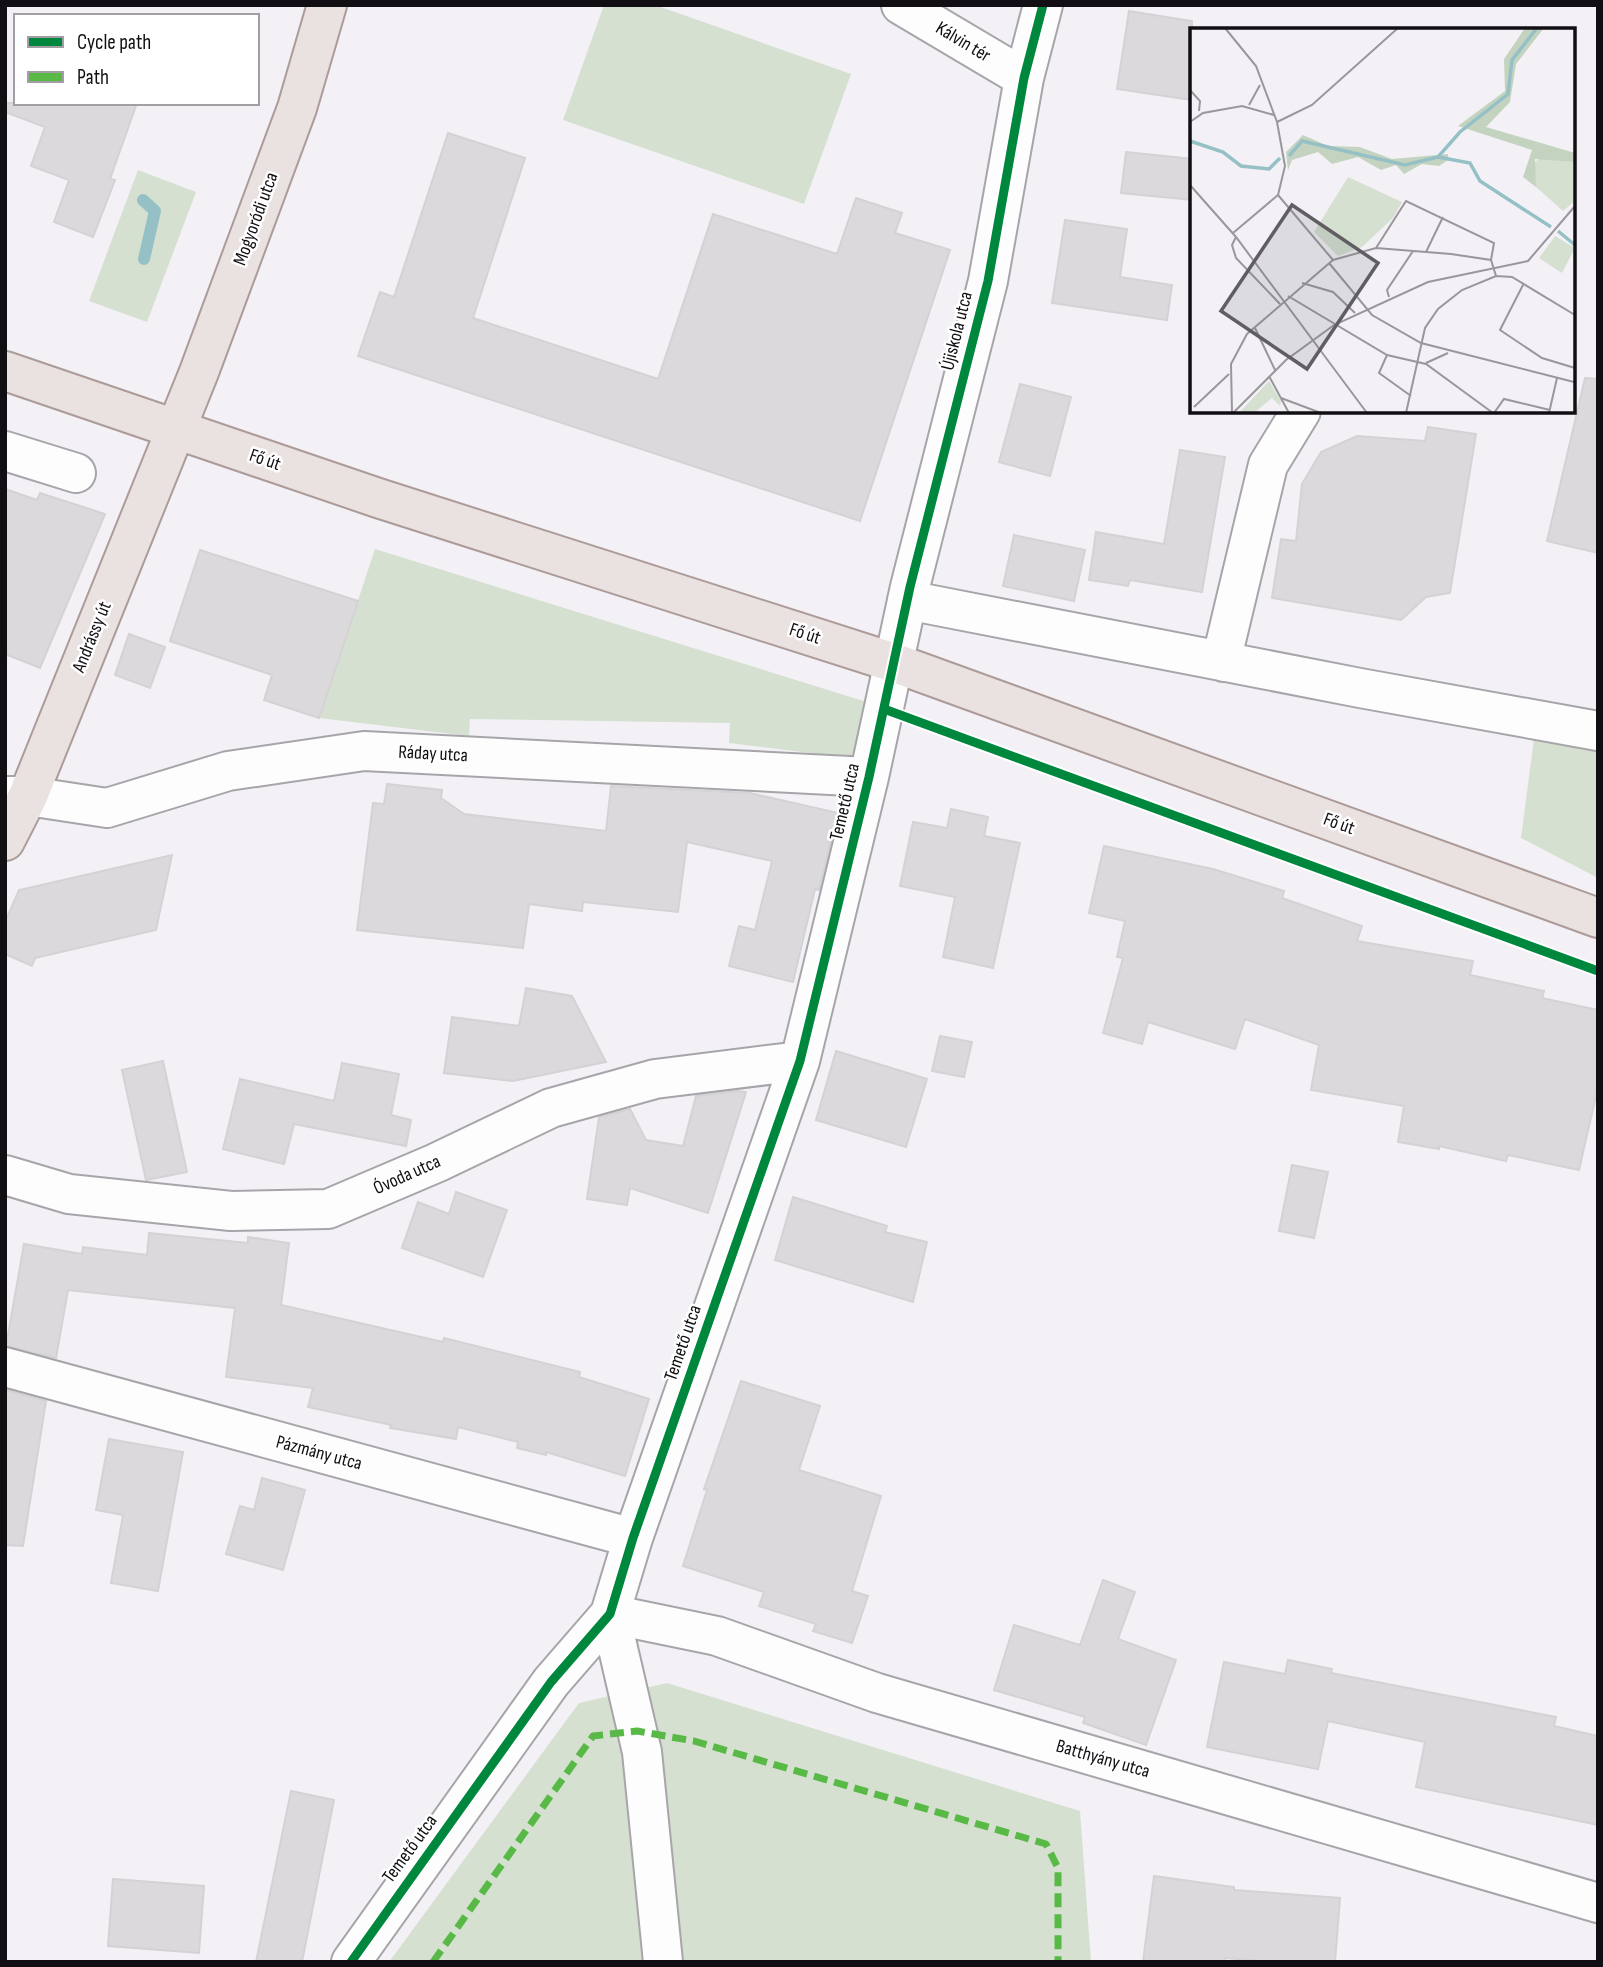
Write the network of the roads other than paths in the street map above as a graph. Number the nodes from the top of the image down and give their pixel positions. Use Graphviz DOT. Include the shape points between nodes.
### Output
graph roads {
  1 [pos="327,5"];
  2 [pos="901,5"];
  3 [pos="1043,5"];
  4 [pos="1024,78"];
  5 [pos="5,371"];
  6 [pos="1300,413"];
  7 [pos="175,430"];
  8 [pos="5,451"];
  9 [pos="76,474"];
  10 [pos="907,600"];
  11 [pos="1224,662"];
  12 [pos="895,663"];
  13 [pos="1598,730"];
  14 [pos="869,777"];
  15 [pos="17,796"];
  16 [pos="5,841"];
  17 [pos="1598,918"];
  18 [pos="800,1061"];
  19 [pos="5,1174"];
  20 [pos="5,1367"];
  21 [pos="633,1538"];
  22 [pos="610,1614"];
  23 [pos="1598,1903"];
  24 [pos="351,1962"];
  25 [pos="663,1962"];
  1 -- 7 [label="main road, Mogyoródi utca" via="297,108"];
  2 -- 4 [label="street, Kálvin tér"];
  3 -- 4 [label="street, Újiskola utca"];
  4 -- 10 [label="street, Újiskola utca" via="988,281"];
  5 -- 7 [label="main road, Fő út"];
  6 -- 11 [label="street" via="1268,465"];
  7 -- 12 [label="main road, Fő út"];
  7 -- 15 [label="main road, Andrássy út"];
  8 -- 9 [label="street"];
  10 -- 11 [label="street"];
  10 -- 12 [label="street, Újiskola utca"];
  11 -- 13 [label="street"];
  12 -- 14 [label="street, Temető utca"];
  12 -- 17 [label="main road, Fő út"];
  14 -- 15 [label="street, Ráday utca" via="364,751 228,771 107,808"];
  14 -- 18 [label="street, Temető utca"];
  15 -- 16 [label="main road, Andrássy út"];
  18 -- 19 [label="street, Óvoda utca" via="655,1079 551,1108 328,1209 231,1211 69,1194"];
  18 -- 21 [label="street, Temető utca"];
  20 -- 21 [label="street, Pázmány utca"];
  21 -- 22 [label="street, Temető utca"];
  22 -- 23 [label="street, Batthyány utca" via="717,1636 877,1693"];
  22 -- 24 [label="street, Temető utca" via="551,1682"];
  22 -- 25 [label="street" via="642,1752"];
}
